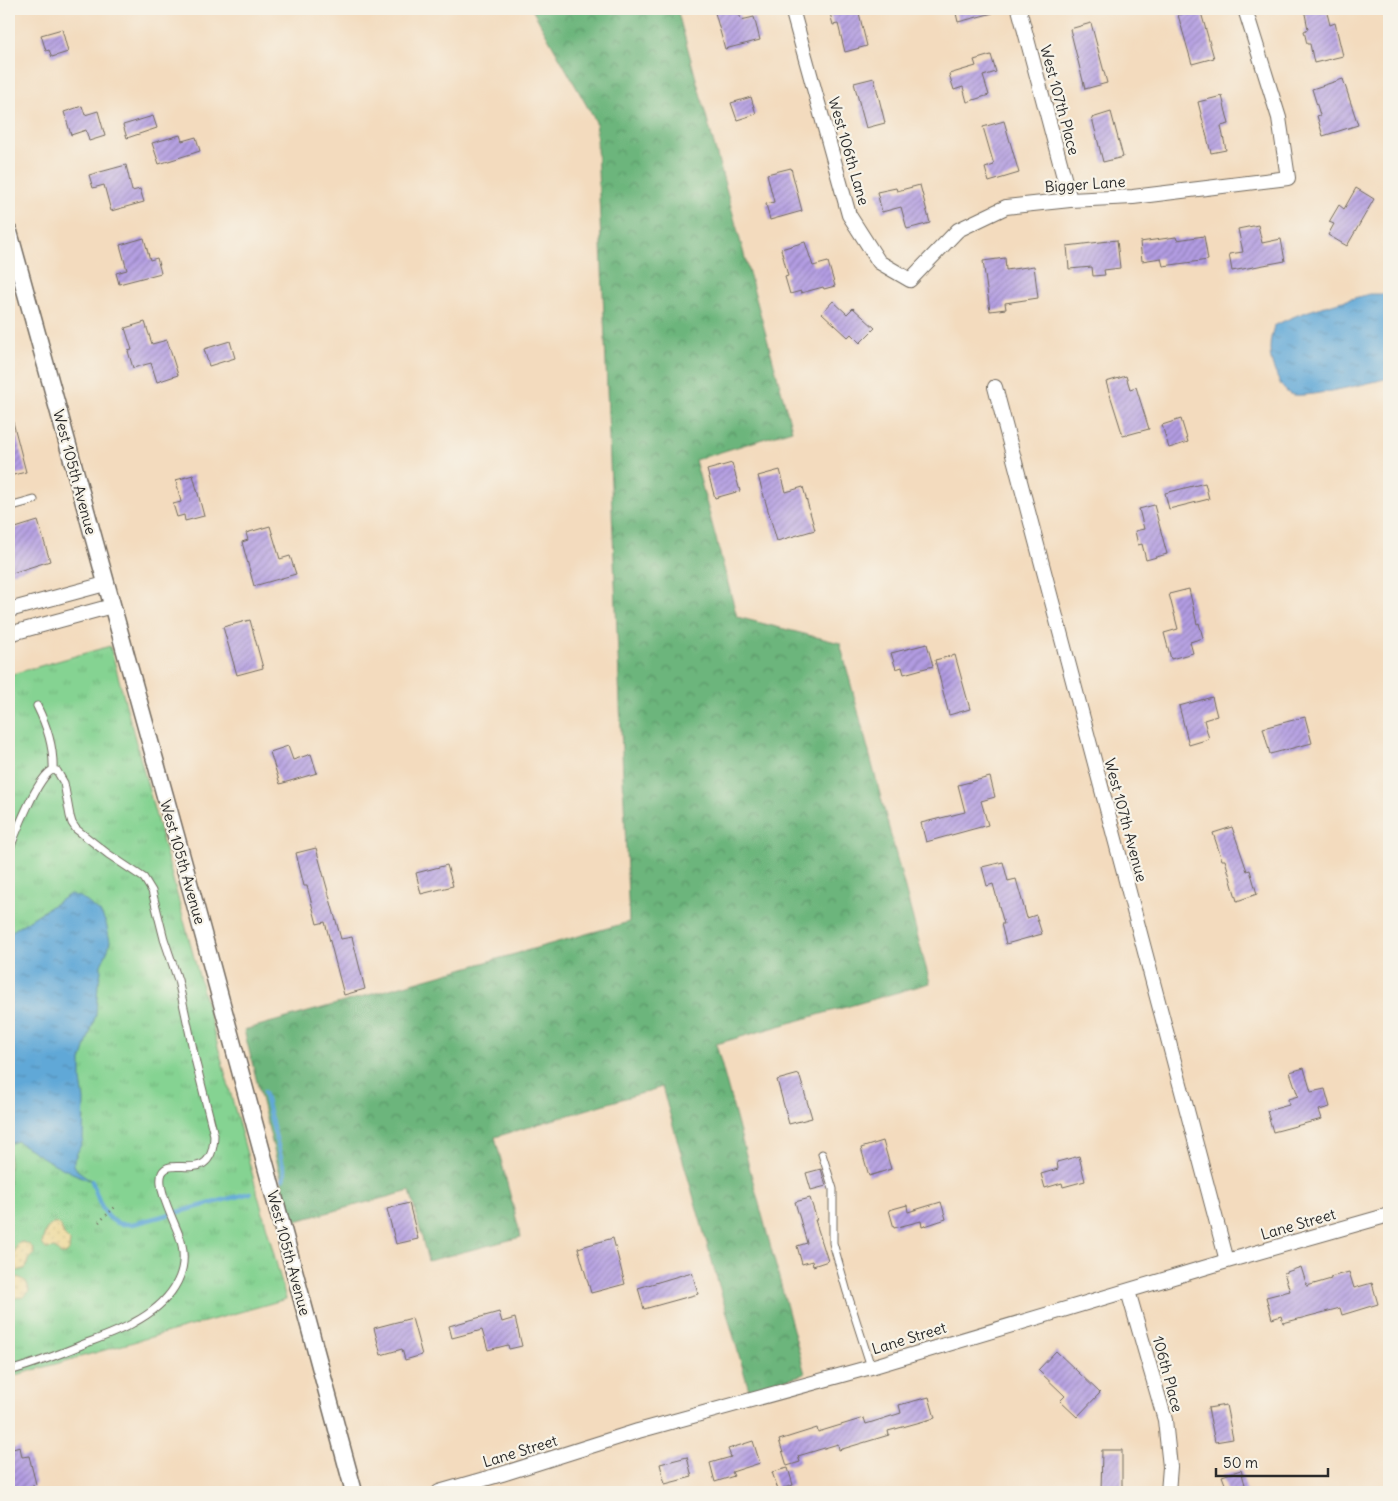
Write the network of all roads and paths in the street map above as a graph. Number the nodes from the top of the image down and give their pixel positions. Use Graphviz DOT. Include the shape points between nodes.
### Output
graph roads {
  1 [pos="792,9"];
  2 [pos="1018,9"];
  3 [pos="1245,9"];
  4 [pos="1070,200"];
  5 [pos="9,232"];
  6 [pos="910,280"];
  7 [pos="995,387"];
  8 [pos="34,500"];
  9 [pos="9,507"];
  10 [pos="106,584"];
  11 [pos="112,606"];
  12 [pos="9,610"];
  13 [pos="9,634"];
  14 [pos="38,706"];
  15 [pos="53,770"];
  16 [pos="9,851"];
  17 [pos="822,1154"];
  18 [pos="115,1207"];
  19 [pos="1389,1215"];
  20 [pos="99,1222"];
  21 [pos="1227,1261"];
  22 [pos="1128,1291"];
  23 [pos="871,1367"];
  24 [pos="9,1371"];
  25 [pos="354,1492"];
  26 [pos="438,1492"];
  27 [pos="1168,1492"];
  1 -- 6 [label="street, West 106th Lane" via="849,214 879,262"];
  2 -- 4 [label="street, West 107th Place"];
  3 -- 4 [label="street, Bigger Lane" via="1279,118 1288,178 1133,197"];
  4 -- 6 [label="street, Bigger Lane" via="1006,207 958,230"];
  5 -- 10 [label="street, West 105th Avenue"];
  7 -- 21 [label="street, West 107th Avenue"];
  8 -- 9 [label="lane"];
  10 -- 11 [label="street, West 105th Avenue"];
  10 -- 12 [label="street"];
  11 -- 13 [label="street"];
  11 -- 25 [label="street, West 105th Avenue"];
  14 -- 15 [label="lane" via="50,741"];
  15 -- 16 [label="lane" via="44,776 36,790"];
  15 -- 24 [label="lane" via="64,783 70,816 76,829 149,883 178,980 214,1135 214,1147 204,1164 170,1168 162,1174 162,1190 183,1246 184,1261 178,1282 168,1295 132,1324 71,1350"];
  17 -- 23 [label="lane" via="833,1189 834,1243"];
  18 -- 20 [label="path"];
  19 -- 21 [label="street, Lane Street"];
  21 -- 22 [label="street, Lane Street"];
  22 -- 23 [label="street, Lane Street"];
  22 -- 27 [label="street, 106th Place" via="1164,1420 1170,1467"];
  23 -- 26 [label="street, Lane Street" via="638,1431"];
}
